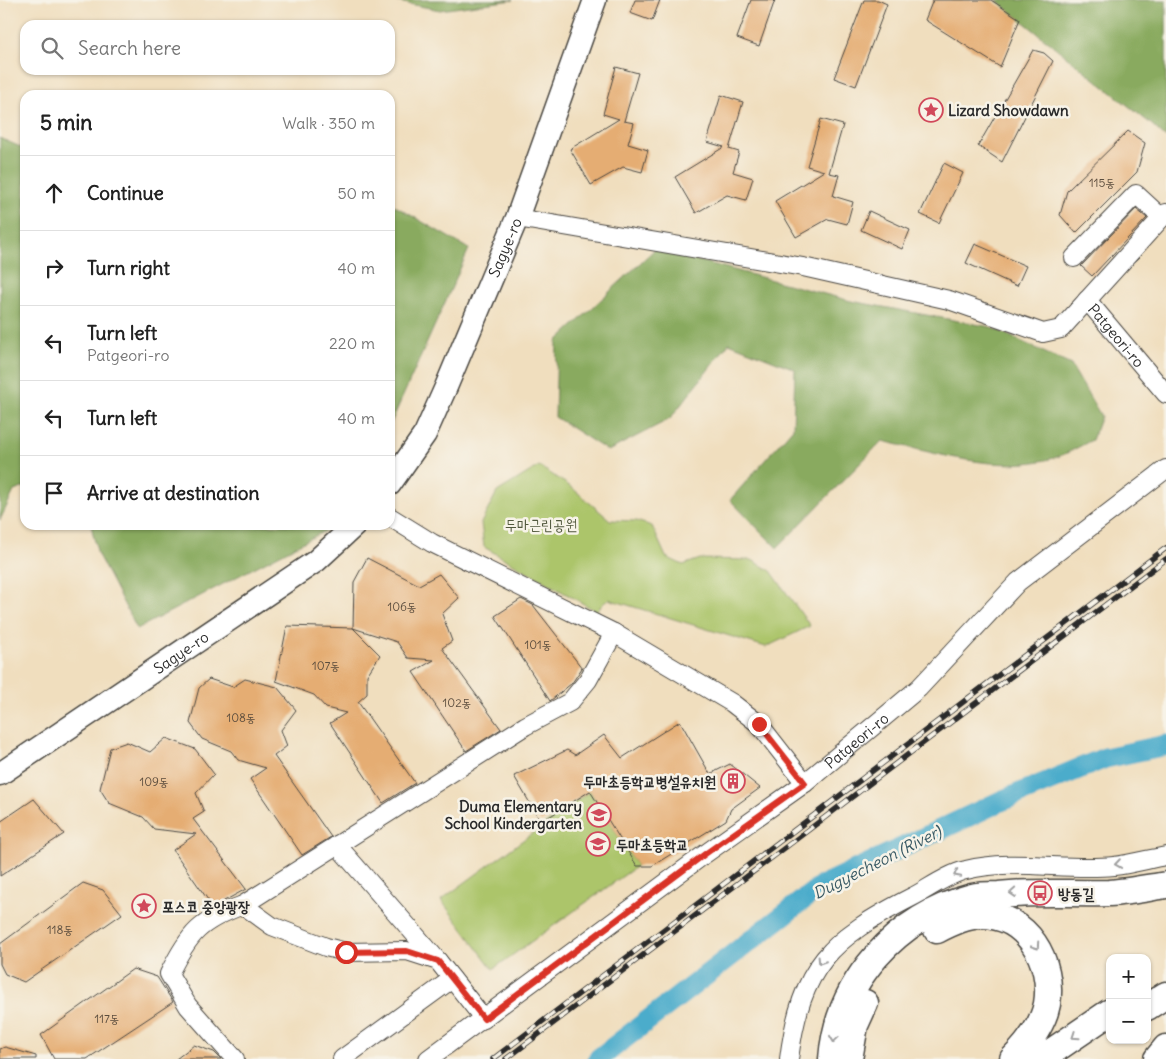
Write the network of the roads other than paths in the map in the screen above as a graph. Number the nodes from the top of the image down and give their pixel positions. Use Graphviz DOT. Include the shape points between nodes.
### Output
graph roads {
  1 [pos="595,0"];
  2 [pos="1164,216"];
  3 [pos="517,218"];
  4 [pos="1074,258"];
  5 [pos="1087,300"];
  6 [pos="1166,394"];
  7 [pos="1166,468"];
  8 [pos="395,477"];
  9 [pos="395,520"];
  10 [pos="350,530"];
  11 [pos="614,633"];
  12 [pos="0,774"];
  13 [pos="805,783"];
  14 [pos="337,845"];
  15 [pos="1166,856"];
  16 [pos="1166,885"];
  17 [pos="243,905"];
  18 [pos="438,961"];
  19 [pos="1166,974"];
  20 [pos="452,979"];
  21 [pos="1151,984"];
  22 [pos="1166,995"];
  23 [pos="1151,1004"];
  24 [pos="1106,1015"];
  25 [pos="484,1019"];
  26 [pos="1106,1036"];
  27 [pos="1166,1048"];
  28 [pos="235,1059"];
  29 [pos="342,1059"];
  30 [pos="428,1059"];
  31 [pos="789,1059"];
  32 [pos="832,1059"];
  33 [pos="849,1059"];
  34 [pos="1013,1059"];
  35 [pos="1041,1059"];
  36 [pos="1071,1059"];
  37 [pos="1157,1059"];
  1 -- 3 [label="main road, Sagye-ro"];
  2 -- 4 [label="street" via="1136,194"];
  2 -- 5 [label="street"];
  3 -- 5 [label="street" via="813,269 949,300 1043,333 1061,329"];
  3 -- 8 [label="main road, Sagye-ro" via="424,434"];
  5 -- 6 [label="street, Patgeori-ro"];
  7 -- 13 [label="street, Patgeori-ro" via="1018,582 918,688"];
  9 -- 11 [label="street" via="432,543"];
  10 -- 12 [label="main road, Sagye-ro" via="316,561"];
  11 -- 13 [label="street" via="732,703 759,724"];
  11 -- 14 [label="street" via="588,680 570,702 525,726"];
  13 -- 25 [label="street, Patgeori-ro"];
  14 -- 17 [label="street"];
  14 -- 18 [label="street"];
  15 -- 31 [label="street, one-way" via="1113,866 998,866 964,870 902,902 844,937 825,954 798,1008"];
  16 -- 32 [label="highway, one-way" via="1111,893 1020,893 974,897 935,910 897,935 870,962 849,995 834,1034"];
  17 -- 18 [label="street" via="272,926 326,947 346,952 407,951"];
  17 -- 28 [label="street" via="214,916 196,930 169,974 188,1006"];
  18 -- 20 [label="street"];
  19 -- 21 [label="highway"];
  20 -- 25 [label="street"];
  20 -- 29 [label="street"];
  22 -- 23 [label="highway"];
  24 -- 35 [label="highway, one-way"];
  25 -- 30 [label="street, Patgeori-ro"];
  26 -- 36 [label="highway"];
  27 -- 37 [label="highway"];
  33 -- 34 [label="highway, one-way" via="855,1025 871,991 892,962 924,937 955,921 980,915 1003,919 1024,930 1039,949 1046,968 1049,983 1047,1005 1040,1024"];
}
